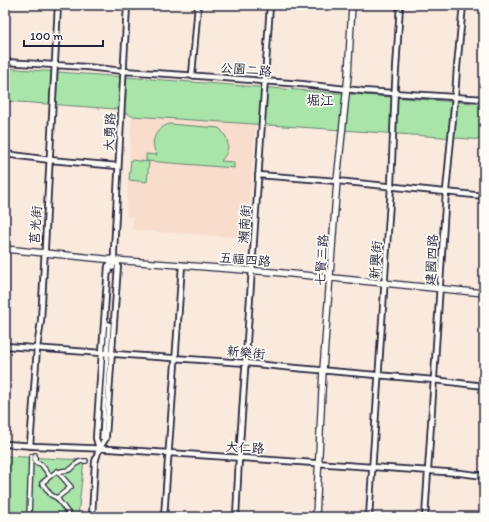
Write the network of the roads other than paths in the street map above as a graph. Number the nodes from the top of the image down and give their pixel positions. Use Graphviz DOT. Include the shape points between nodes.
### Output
graph roads {
  1 [pos="58,5"];
  2 [pos="127,5"];
  3 [pos="198,5"];
  4 [pos="270,5"];
  5 [pos="352,5"];
  6 [pos="400,5"];
  7 [pos="463,5"];
  8 [pos="5,62"];
  9 [pos="54,65"];
  10 [pos="123,71"];
  11 [pos="192,75"];
  12 [pos="265,81"];
  13 [pos="346,90"];
  14 [pos="394,93"];
  15 [pos="455,97"];
  16 [pos="484,99"];
  17 [pos="5,154"];
  18 [pos="50,160"];
  19 [pos="118,166"];
  20 [pos="258,175"];
  21 [pos="337,181"];
  22 [pos="391,186"];
  23 [pos="446,191"];
  24 [pos="484,196"];
  25 [pos="5,249"];
  26 [pos="44,252"];
  27 [pos="114,260"];
  28 [pos="182,265"];
  29 [pos="252,271"];
  30 [pos="330,278"];
  31 [pos="385,283"];
  32 [pos="440,289"];
  33 [pos="484,292"];
  34 [pos="5,346"];
  35 [pos="37,348"];
  36 [pos="107,353"];
  37 [pos="175,358"];
  38 [pos="246,362"];
  39 [pos="323,370"];
  40 [pos="379,375"];
  41 [pos="434,380"];
  42 [pos="484,386"];
  43 [pos="102,438"];
  44 [pos="5,444"];
  45 [pos="30,446"];
  46 [pos="99,448"];
  47 [pos="168,453"];
  48 [pos="239,458"];
  49 [pos="86,460"];
  50 [pos="319,463"];
  51 [pos="372,468"];
  52 [pos="59,472"];
  53 [pos="428,472"];
  54 [pos="50,476"];
  55 [pos="484,476"];
  56 [pos="58,498"];
  57 [pos="29,517"];
  58 [pos="71,517"];
  59 [pos="92,517"];
  60 [pos="164,517"];
  61 [pos="236,517"];
  62 [pos="316,517"];
  63 [pos="369,517"];
  64 [pos="425,517"];
  1 -- 9 [label="street, 莒光街"];
  2 -- 10 [label="street, 大勇路"];
  3 -- 11 [label="street"];
  4 -- 12 [label="street, 瀨南街"];
  5 -- 13 [label="street, 七賢三路"];
  6 -- 14 [label="street, 新興街"];
  7 -- 15 [label="street, 建國四路"];
  8 -- 9 [label="street, 公園二路"];
  9 -- 10 [label="street, 公園二路"];
  9 -- 18 [label="street, 莒光街"];
  10 -- 11 [label="street, 公園二路"];
  10 -- 19 [label="street, 大勇路"];
  11 -- 12 [label="street, 公園二路"];
  12 -- 13 [label="street, 公園二路"];
  12 -- 20 [label="street, 瀨南街"];
  13 -- 14 [label="street, 公園二路"];
  13 -- 21 [label="street, 七賢三路"];
  14 -- 15 [label="street, 公園二路"];
  14 -- 22 [label="street, 新興街"];
  15 -- 16 [label="street, 公園二路"];
  15 -- 23 [label="street, 建國四路"];
  17 -- 18 [label="street"];
  18 -- 19 [label="street"];
  18 -- 26 [label="street, 莒光街"];
  19 -- 27 [label="street, 大勇路"];
  20 -- 21 [label="street"];
  20 -- 29 [label="street, 瀨南街"];
  21 -- 22 [label="street"];
  21 -- 30 [label="street, 七賢三路"];
  22 -- 23 [label="street"];
  22 -- 31 [label="street, 新興街"];
  23 -- 24 [label="street"];
  23 -- 32 [label="street, 建國四路"];
  25 -- 26 [label="street, 五福四路"];
  26 -- 27 [label="street, 五福四路"];
  26 -- 35 [label="street, 莒光街" via="41,321"];
  27 -- 28 [label="street, 五福四路"];
  27 -- 36 [label="street, 大勇路" via="118,265"];
  27 -- 36 [label="street, 大勇路" via="108,266"];
  28 -- 29 [label="street, 五福四路"];
  28 -- 37 [label="street"];
  29 -- 30 [label="street, 五福四路"];
  29 -- 38 [label="street, 瀨南街"];
  30 -- 31 [label="street, 五福四路"];
  30 -- 39 [label="street, 七賢三路"];
  31 -- 32 [label="street, 五福四路"];
  31 -- 40 [label="street, 新興街"];
  32 -- 33 [label="street, 五福四路"];
  32 -- 41 [label="street, 建國四路"];
  34 -- 35 [label="street, 新樂街"];
  35 -- 36 [label="street, 新樂街"];
  35 -- 45 [label="street, 莒光街"];
  36 -- 37 [label="street, 新樂街"];
  36 -- 43 [label="street"];
  36 -- 46 [label="street, 大勇路" via="96,438"];
  36 -- 46 [label="street, 大勇路" via="106,438"];
  37 -- 38 [label="street, 新樂街"];
  37 -- 47 [label="street"];
  38 -- 39 [label="street, 新樂街"];
  38 -- 48 [label="street, 瀨南街"];
  39 -- 40 [label="street, 新樂街"];
  39 -- 50 [label="street, 七賢三路"];
  40 -- 41 [label="street, 新樂街"];
  40 -- 51 [label="street, 新興街"];
  41 -- 42 [label="street, 新樂街"];
  41 -- 53 [label="street, 建國四路"];
  44 -- 45 [label="street, 大仁路"];
  45 -- 46 [label="street, 大仁路"];
  46 -- 47 [label="street, 大仁路"];
  46 -- 59 [label="street, 大勇路" via="95,462"];
  47 -- 48 [label="street, 大仁路"];
  47 -- 60 [label="street"];
  48 -- 50 [label="street, 大仁路"];
  48 -- 61 [label="street, 瀨南街"];
  49 -- 52 [label="street"];
  50 -- 51 [label="street, 大仁路"];
  50 -- 62 [label="street, 七賢三路"];
  51 -- 53 [label="street, 大仁路"];
  51 -- 63 [label="street, 新興街"];
  52 -- 54 [label="street" via="57,470"];
  52 -- 56 [label="street" via="71,487"];
  53 -- 55 [label="street, 大仁路"];
  53 -- 64 [label="street, 建國四路"];
  54 -- 56 [label="street" via="42,483 51,495"];
  54 -- 57 [label="street" via="41,464 35,462 33,455"];
  56 -- 58 [label="street"];
}
